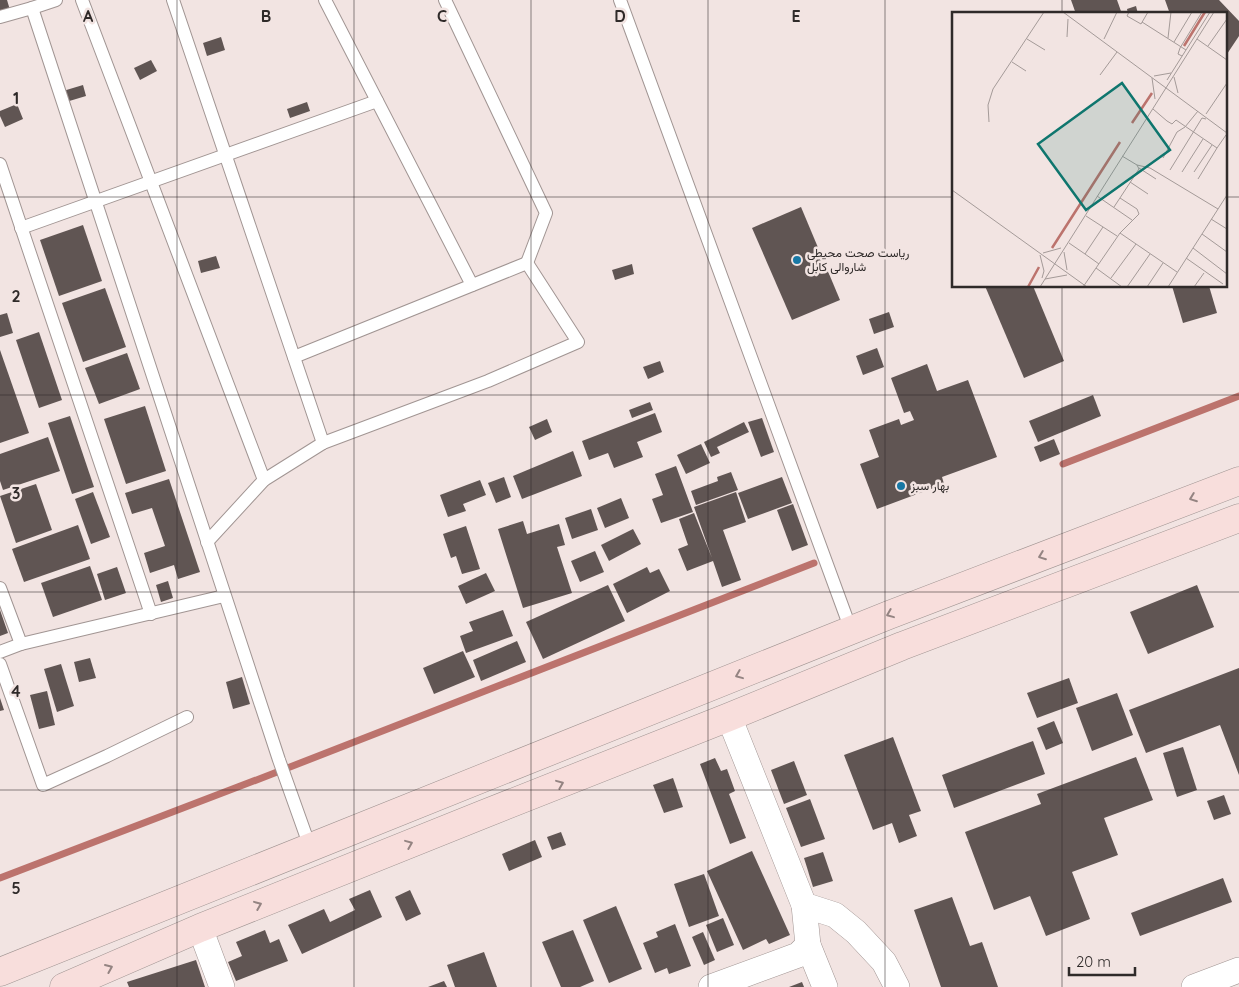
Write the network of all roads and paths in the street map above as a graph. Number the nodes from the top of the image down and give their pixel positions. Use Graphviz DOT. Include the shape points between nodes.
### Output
graph roads {
  1 [pos="56,0"];
  2 [pos="82,0"];
  3 [pos="173,0"];
  4 [pos="325,0"];
  5 [pos="445,0"];
  6 [pos="620,0"];
  7 [pos="32,8"];
  8 [pos="0,17"];
  9 [pos="377,101"];
  10 [pos="226,155"];
  11 [pos="0,164"];
  12 [pos="151,182"];
  13 [pos="95,202"];
  14 [pos="21,228"];
  15 [pos="527,263"];
  16 [pos="472,285"];
  17 [pos="294,357"];
  18 [pos="323,444"];
  19 [pos="264,480"];
  20 [pos="1239,480"];
  21 [pos="1239,518"];
  22 [pos="207,542"];
  23 [pos="0,588"];
  24 [pos="224,596"];
  25 [pos="151,614"];
  26 [pos="851,630"];
  27 [pos="21,644"];
  28 [pos="0,652"];
  29 [pos="0,664"];
  30 [pos="187,717"];
  31 [pos="729,717"];
  32 [pos="472,783"];
  33 [pos="484,814"];
  34 [pos="368,824"];
  35 [pos="310,847"];
  36 [pos="380,856"];
  37 [pos="804,905"];
  38 [pos="200,928"];
  39 [pos="808,945"];
  40 [pos="1239,970"];
  41 [pos="0,972"];
  42 [pos="64,987"];
  43 [pos="222,987"];
  44 [pos="711,987"];
  45 [pos="825,987"];
  46 [pos="897,987"];
  47 [pos="1194,987"];
  1 -- 7 [label="lane"];
  2 -- 12 [label="lane"];
  3 -- 10 [label="lane"];
  4 -- 9 [label="lane"];
  5 -- 15 [label="lane" via="546,213"];
  6 -- 26 [label="lane"];
  7 -- 8 [label="lane"];
  7 -- 13 [label="lane"];
  9 -- 10 [label="lane"];
  9 -- 16 [label="lane"];
  10 -- 12 [label="lane"];
  10 -- 17 [label="lane"];
  11 -- 14 [label="lane"];
  12 -- 13 [label="lane"];
  12 -- 19 [label="lane"];
  13 -- 14 [label="lane"];
  13 -- 22 [label="lane"];
  14 -- 25 [label="lane"];
  15 -- 16 [label="lane"];
  15 -- 18 [label="lane" via="578,342 488,381"];
  16 -- 17 [label="lane"];
  17 -- 18 [label="lane"];
  18 -- 19 [label="lane"];
  19 -- 22 [label="lane"];
  20 -- 26 [label="main road, one-way"];
  21 -- 31 [label="main road" via="902,646"];
  22 -- 24 [label="lane"];
  23 -- 27 [label="lane"];
  24 -- 25 [label="lane"];
  24 -- 35 [label="lane"];
  25 -- 27 [label="lane"];
  26 -- 32 [label="main road, one-way"];
  27 -- 28 [label="lane"];
  29 -- 30 [label="lane" via="43,785"];
  33 -- 31 [label="main road, one-way"];
  31 -- 37 [label="street"];
  32 -- 33 [label="main road"];
  32 -- 34 [label="main road"];
  36 -- 33 [label="main road, one-way"];
  34 -- 35 [label="main road"];
  34 -- 36 [label="main road"];
  35 -- 41 [label="main road"];
  38 -- 36 [label="main road, one-way"];
  37 -- 39 [label="street"];
  37 -- 46 [label="street" via="835,915 856,932 884,962"];
  42 -- 38 [label="main road, one-way"];
  38 -- 43 [label="street"];
  39 -- 44 [label="street" via="798,955"];
  39 -- 45 [label="street"];
  40 -- 47 [label="street"];
}
